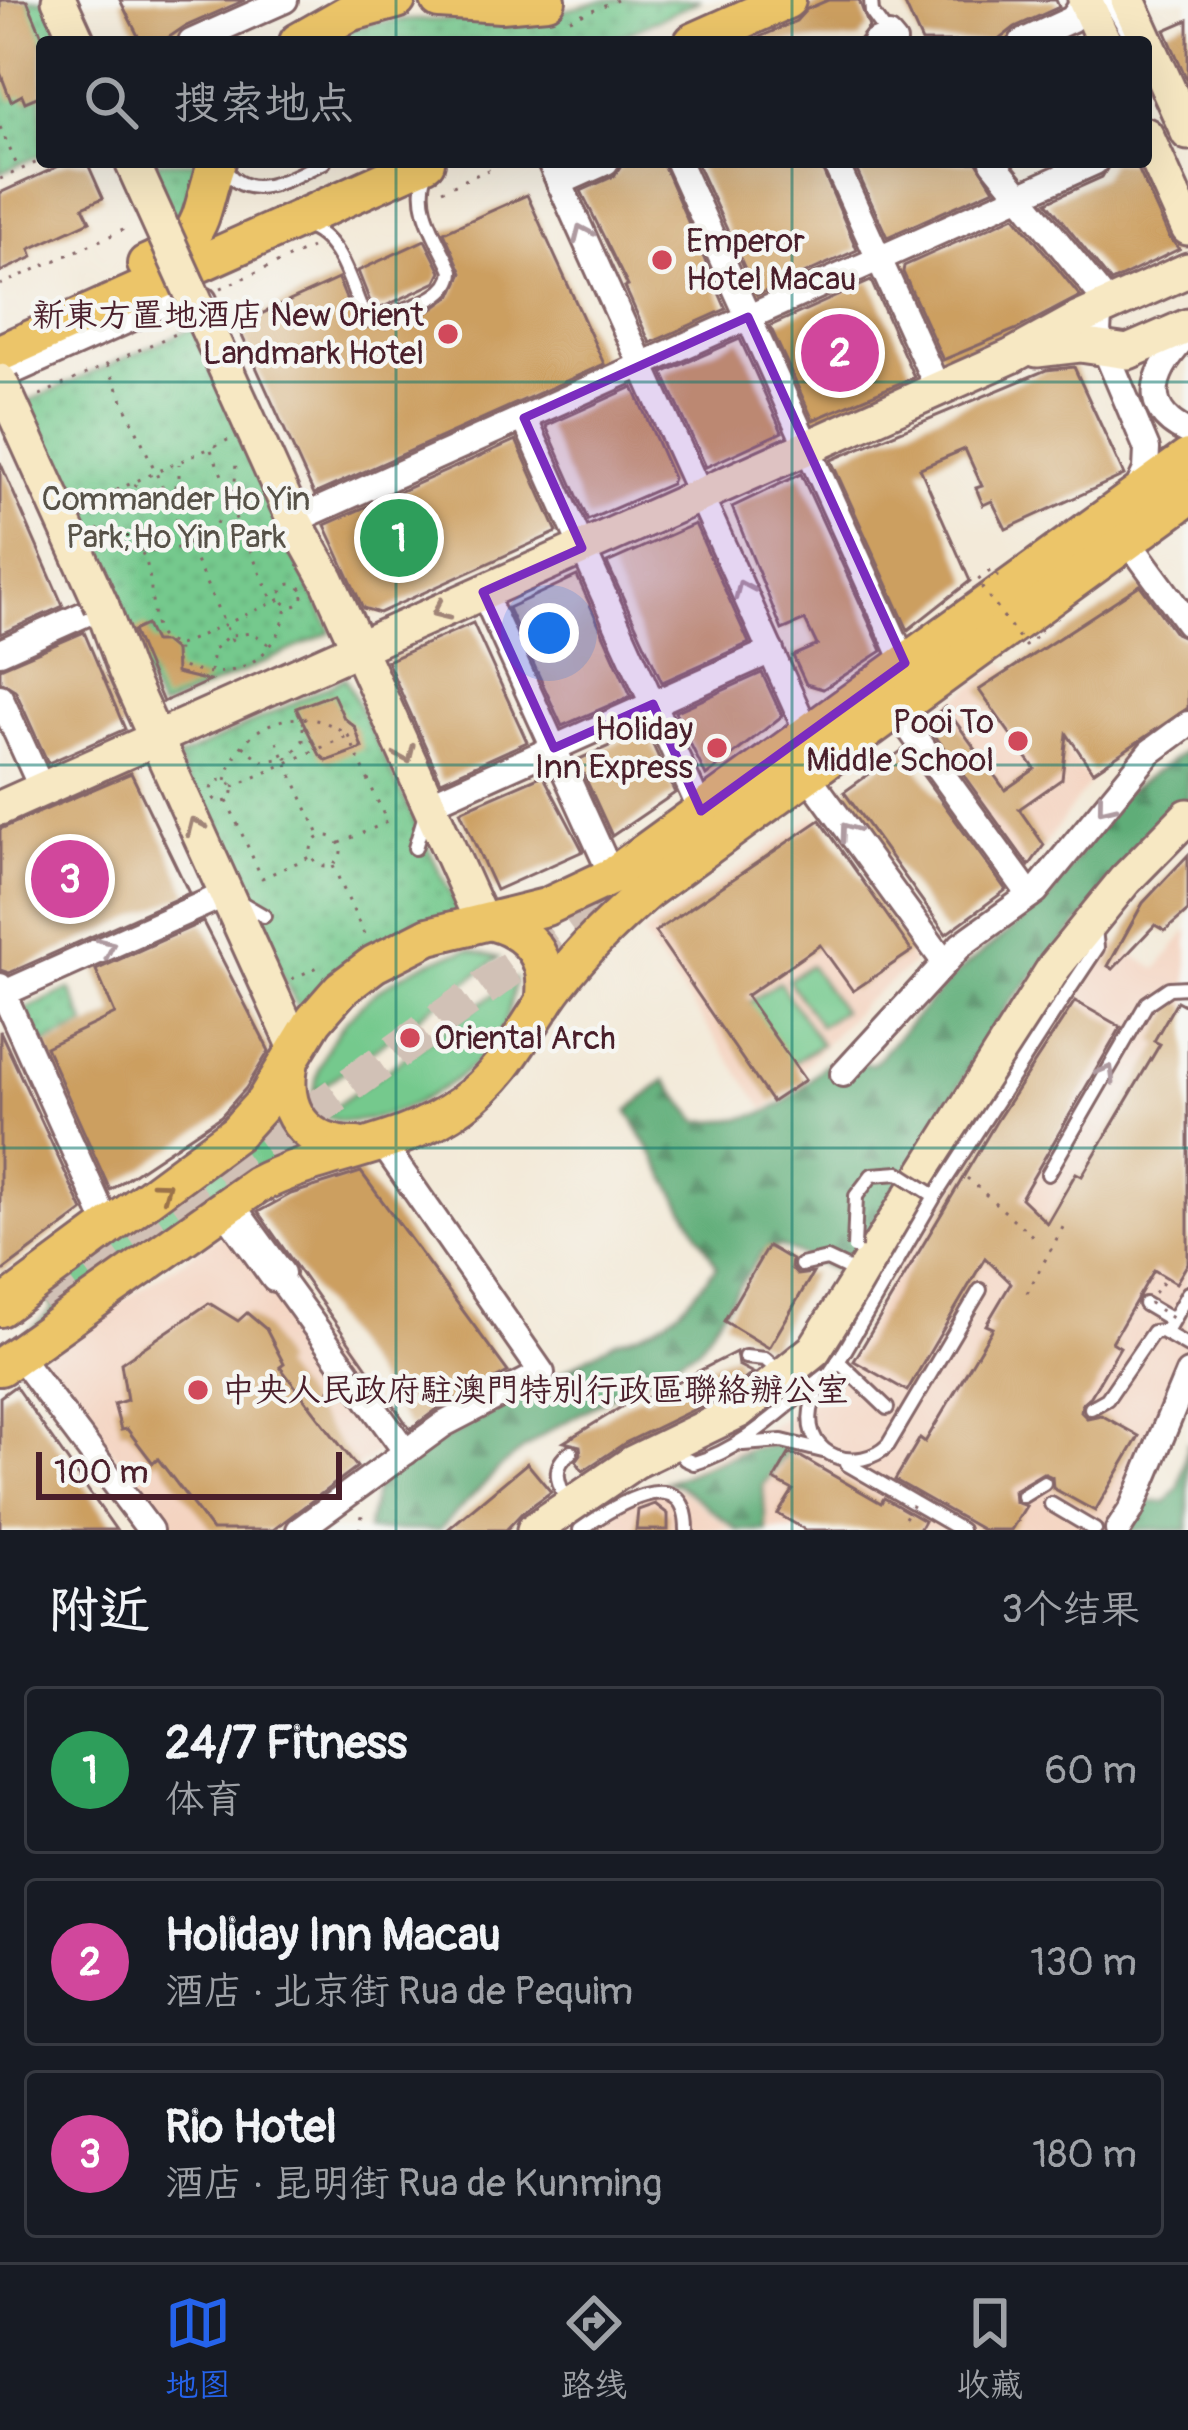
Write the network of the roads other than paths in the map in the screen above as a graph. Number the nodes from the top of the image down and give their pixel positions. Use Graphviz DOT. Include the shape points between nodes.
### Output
graph roads {
  1 [pos="59,0"];
  2 [pos="76,0"];
  3 [pos="285,0"];
  4 [pos="397,0"];
  5 [pos="439,0"];
  6 [pos="547,0"];
  7 [pos="787,0"];
  8 [pos="871,0"];
  9 [pos="1085,0"];
  10 [pos="353,11"];
  11 [pos="1125,17"];
  12 [pos="75,36"];
  13 [pos="92,36"];
  14 [pos="204,36"];
  15 [pos="297,36"];
  16 [pos="309,36"];
  17 [pos="706,36"];
  18 [pos="884,36"];
  19 [pos="1035,36"];
  20 [pos="1153,74"];
  21 [pos="1186,126"];
  22 [pos="1152,149"];
  23 [pos="135,168"];
  24 [pos="219,168"];
  25 [pos="221,168"];
  26 [pos="225,168"];
  27 [pos="311,168"];
  28 [pos="416,168"];
  29 [pos="427,168"];
  30 [pos="681,168"];
  31 [pos="838,168"];
  32 [pos="998,168"];
  33 [pos="1081,168"];
  34 [pos="555,172"];
  35 [pos="1020,195"];
  36 [pos="1188,228"];
  37 [pos="273,230"];
  38 [pos="879,259"];
  39 [pos="1188,270"];
  40 [pos="198,282"];
  41 [pos="1109,305"];
  42 [pos="748,317"];
  43 [pos="0,329"];
  44 [pos="1188,330"];
  45 [pos="1104,348"];
  46 [pos="0,353"];
  47 [pos="1012,356"];
  48 [pos="642,365"];
  49 [pos="0,382"];
  50 [pos="938,389"];
  51 [pos="1157,401"];
  52 [pos="524,418"];
  53 [pos="0,420"];
  54 [pos="1188,432"];
  55 [pos="807,447"];
  56 [pos="1147,454"];
  57 [pos="1188,458"];
  58 [pos="700,495"];
  59 [pos="1188,497"];
  60 [pos="301,517"];
  61 [pos="1126,523"];
  62 [pos="582,548"];
  63 [pos="483,592"];
  64 [pos="94,609"];
  65 [pos="1188,623"];
  66 [pos="358,648"];
  67 [pos="771,651"];
  68 [pos="0,652"];
  69 [pos="905,663"];
  70 [pos="0,697"];
  71 [pos="653,704"];
  72 [pos="895,710"];
  73 [pos="1188,724"];
  74 [pos="808,734"];
  75 [pos="156,738"];
  76 [pos="554,748"];
  77 [pos="786,776"];
  78 [pos="42,789"];
  79 [pos="428,804"];
  80 [pos="0,808"];
  81 [pos="701,811"];
  82 [pos="1188,816"];
  83 [pos="416,848"];
  84 [pos="612,876"];
  85 [pos="226,894"];
  86 [pos="1030,895"];
  87 [pos="1094,915"];
  88 [pos="264,916"];
  89 [pos="488,922"];
  90 [pos="945,963"];
  91 [pos="1188,987"];
  92 [pos="1,992"];
  93 [pos="544,1003"];
  94 [pos="293,1053"];
  95 [pos="843,1074"];
  96 [pos="377,1145"];
  97 [pos="1048,1174"];
  98 [pos="935,1196"];
  99 [pos="226,1205"];
  100 [pos="109,1228"];
  101 [pos="801,1265"];
  102 [pos="856,1271"];
  103 [pos="980,1290"];
  104 [pos="1188,1293"];
  105 [pos="1142,1300"];
  106 [pos="0,1306"];
  107 [pos="1171,1322"];
  108 [pos="1138,1323"];
  109 [pos="1188,1346"];
  110 [pos="5,1350"];
  111 [pos="745,1357"];
  112 [pos="839,1360"];
  113 [pos="1188,1373"];
  114 [pos="783,1376"];
  115 [pos="886,1408"];
  116 [pos="1091,1408"];
  117 [pos="892,1439"];
  118 [pos="671,1443"];
  119 [pos="406,1452"];
  120 [pos="571,1452"];
  121 [pos="721,1452"];
  122 [pos="833,1456"];
  123 [pos="880,1483"];
  124 [pos="1044,1484"];
  125 [pos="1023,1496"];
  126 [pos="1051,1504"];
  127 [pos="574,1518"];
  128 [pos="144,1522"];
  129 [pos="298,1530"];
  130 [pos="534,1530"];
  131 [pos="687,1530"];
  132 [pos="961,1530"];
  133 [pos="1095,1530"];
  134 [pos="1118,1530"];
  1 -- 12 [label="street"];
  2 -- 13 [label="street"];
  3 -- 14 [label="street"];
  4 -- 10 [label="main road"];
  5 -- 6 [label="main road"];
  7 -- 17 [label="main road"];
  8 -- 18 [label="lane"];
  9 -- 11 [label="street"];
  9 -- 19 [label="street" via="1072,19"];
  10 -- 15 [label="street"];
  10 -- 16 [label="main road"];
  20 -- 21 [label="street"];
  22 -- 36 [label="street"];
  23 -- 60 [label="street, bridge"];
  24 -- 40 [label="main road" via="185,245"];
  25 -- 37 [label="main road" via="226,208 244,227"];
  26 -- 27 [label="lane" via="254,189"];
  28 -- 37 [label="main road"];
  29 -- 37 [label="lane" via="421,199 452,282 383,318 362,311 329,240 311,227"];
  30 -- 42 [label="street"];
  31 -- 38 [label="street"];
  32 -- 35 [label="street"];
  33 -- 35 [label="street"];
  48 -- 34 [label="street, one-way"];
  35 -- 38 [label="street"];
  35 -- 41 [label="street"];
  37 -- 40 [label="main road"];
  38 -- 42 [label="street"];
  38 -- 50 [label="street"];
  39 -- 41 [label="street"];
  40 -- 43 [label="main road"];
  40 -- 46 [label="main road"];
  40 -- 49 [label="street" via="204,300 183,296"];
  40 -- 60 [label="street"];
  41 -- 45 [label="street" via="1097,327"];
  41 -- 47 [label="street"];
  42 -- 48 [label="street"];
  42 -- 55 [label="street"];
  44 -- 45 [label="street" via="1128,352"];
  44 -- 51 [label="street" via="1159,369"];
  45 -- 47 [label="street"];
  45 -- 56 [label="street"];
  47 -- 50 [label="street"];
  48 -- 52 [label="street"];
  48 -- 58 [label="street"];
  49 -- 64 [label="street, bridge"];
  50 -- 55 [label="street"];
  51 -- 54 [label="street"];
  51 -- 56 [label="street" via="1158,433"];
  52 -- 60 [label="street"];
  52 -- 62 [label="street"];
  53 -- 64 [label="street"];
  55 -- 58 [label="street"];
  55 -- 69 [label="street"];
  56 -- 61 [label="street"];
  57 -- 61 [label="main road"];
  58 -- 62 [label="street"];
  67 -- 58 [label="street, one-way"];
  59 -- 61 [label="main road"];
  60 -- 66 [label="street"];
  61 -- 65 [label="street"];
  61 -- 69 [label="main road"];
  61 -- 72 [label="main road"];
  62 -- 63 [label="street"];
  62 -- 71 [label="street"];
  63 -- 66 [label="street, one-way"];
  63 -- 76 [label="street"];
  64 -- 68 [label="street"];
  64 -- 75 [label="street"];
  66 -- 75 [label="street"];
  66 -- 79 [label="street, one-way"];
  67 -- 71 [label="street"];
  67 -- 74 [label="street"];
  69 -- 74 [label="main road"];
  70 -- 78 [label="street"];
  71 -- 76 [label="street"];
  71 -- 81 [label="street"];
  72 -- 77 [label="main road"];
  72 -- 86 [label="street"];
  73 -- 86 [label="street, one-way" via="1150,752"];
  74 -- 77 [label="main road"];
  75 -- 78 [label="street"];
  85 -- 75 [label="street, one-way"];
  76 -- 79 [label="street"];
  76 -- 84 [label="street"];
  77 -- 81 [label="main road"];
  90 -- 77 [label="street, one-way"];
  77 -- 93 [label="main road" via="632,904"];
  78 -- 80 [label="street"];
  79 -- 83 [label="lane"];
  79 -- 89 [label="street"];
  81 -- 84 [label="main road"];
  82 -- 87 [label="street"];
  84 -- 89 [label="main road" via="546,907"];
  85 -- 88 [label="lane"];
  92 -- 85 [label="street, one-way"];
  85 -- 94 [label="street"];
  86 -- 90 [label="street"];
  87 -- 98 [label="lane, bridge" via="1096,948"];
  87 -- 102 [label="street"];
  89 -- 93 [label="main road" via="518,932 539,953"];
  89 -- 94 [label="main road" via="429,936 374,964 327,1004"];
  90 -- 95 [label="street"];
  97 -- 91 [label="lane, one-way" via="1147,1003"];
  92 -- 100 [label="street"];
  93 -- 96 [label="main road" via="482,1088 431,1124"];
  94 -- 96 [label="main road" via="287,1099 301,1126 326,1143"];
  100 -- 94 [label="main road, one-way" via="236,1133"];
  96 -- 99 [label="main road" via="295,1168"];
  96 -- 119 [label="street" via="542,1373"];
  98 -- 102 [label="lane, bridge" via="898,1173 872,1175 856,1196"];
  98 -- 112 [label="lane, bridge"];
  99 -- 110 [label="main road"];
  99 -- 119 [label="street" via="283,1273"];
  100 -- 106 [label="main road"];
  101 -- 102 [label="lane" via="827,1259"];
  102 -- 114 [label="street" via="822,1340"];
  103 -- 117 [label="lane"];
  104 -- 107 [label="lane"];
  105 -- 107 [label="lane"];
  107 -- 108 [label="lane"];
  107 -- 109 [label="lane"];
  107 -- 116 [label="lane"];
  110 -- 128 [label="street" via="64,1404"];
  111 -- 114 [label="lane" via="765,1359"];
  112 -- 115 [label="lane"];
  112 -- 121 [label="lane"];
  112 -- 122 [label="lane" via="811,1417 815,1438"];
  113 -- 134 [label="street"];
  114 -- 118 [label="street" via="739,1411"];
  117 -- 122 [label="lane" via="864,1460"];
  117 -- 123 [label="lane"];
  118 -- 121 [label="lane" via="694,1462"];
  118 -- 127 [label="street" via="634,1462"];
  119 -- 129 [label="street"];
  120 -- 127 [label="lane" via="556,1473"];
  121 -- 122 [label="lane" via="771,1440"];
  122 -- 123 [label="lane"];
  123 -- 132 [label="lane"];
  124 -- 125 [label="lane"];
  126 -- 133 [label="lane"];
  127 -- 130 [label="street"];
  127 -- 131 [label="lane" via="654,1492 681,1504"];
}
